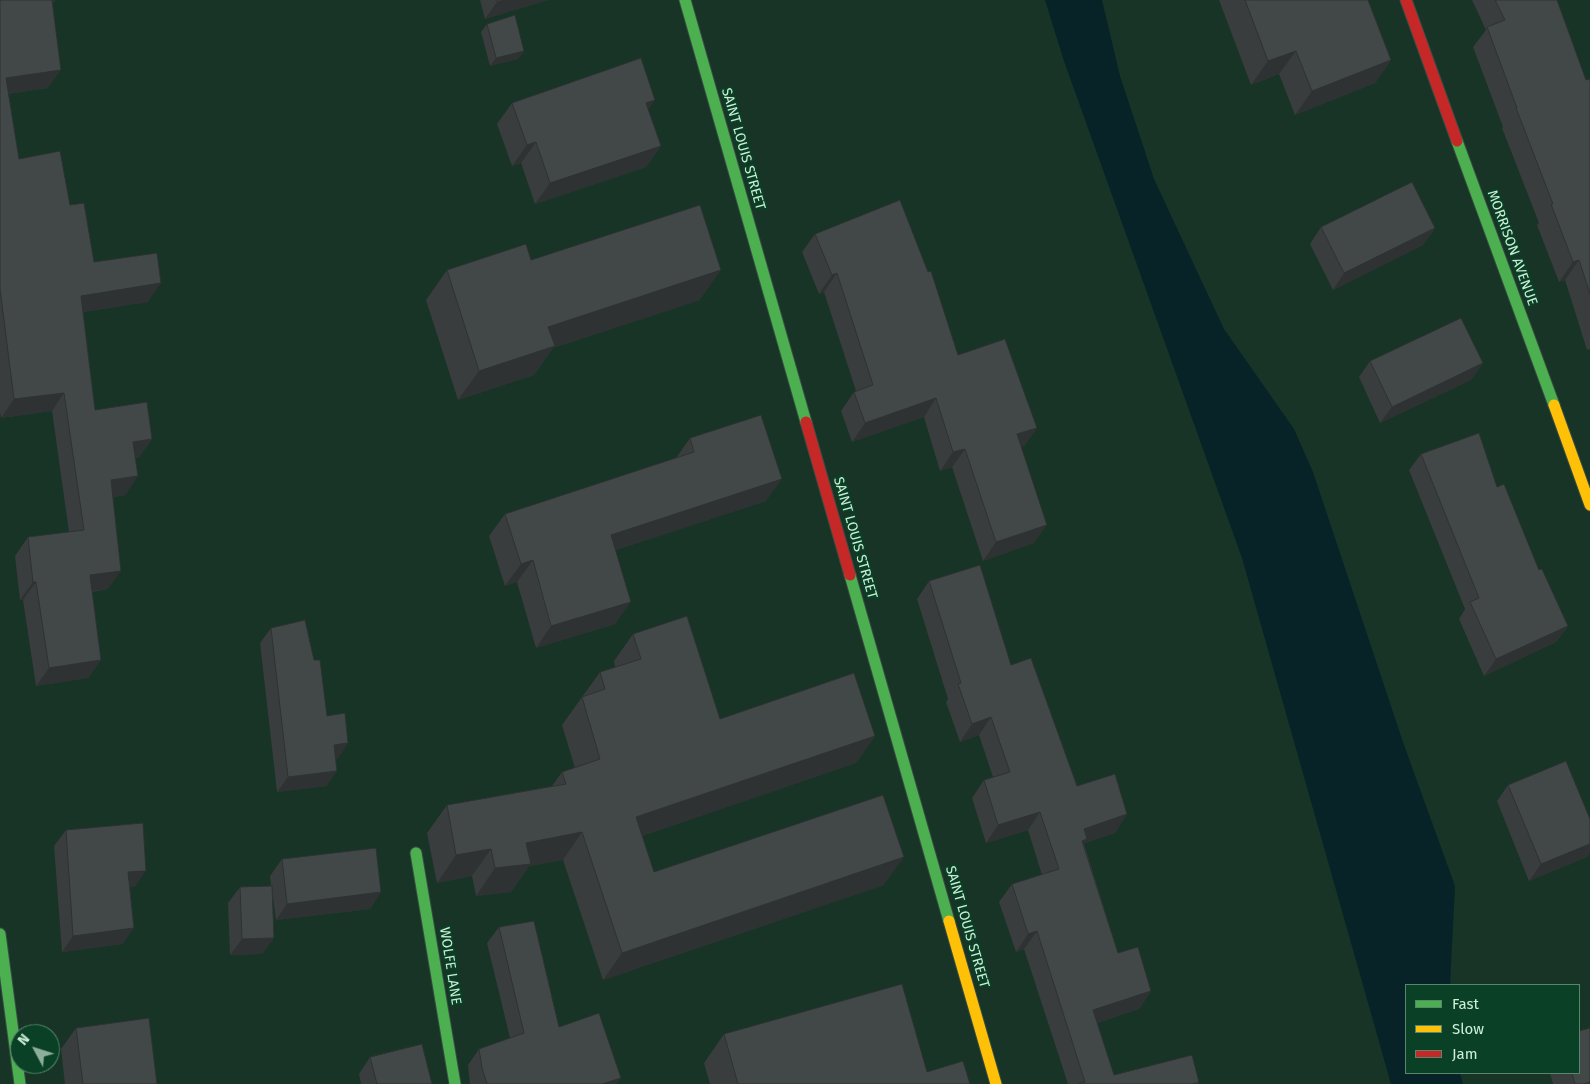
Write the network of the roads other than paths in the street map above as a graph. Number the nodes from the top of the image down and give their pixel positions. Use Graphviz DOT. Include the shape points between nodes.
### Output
graph roads {
  1 [pos="684,0"];
  2 [pos="1406,0"];
  3 [pos="1590,505"];
  4 [pos="416,853"];
  5 [pos="0,934"];
  6 [pos="20,1084"];
  7 [pos="455,1084"];
  8 [pos="996,1084"];
  1 -- 8 [label="street, SAINT LOUIS STREET"];
  2 -- 3 [label="street, MORRISON AVENUE"];
  4 -- 7 [label="street, WOLFE LANE"];
  5 -- 6 [label="street"];
}
